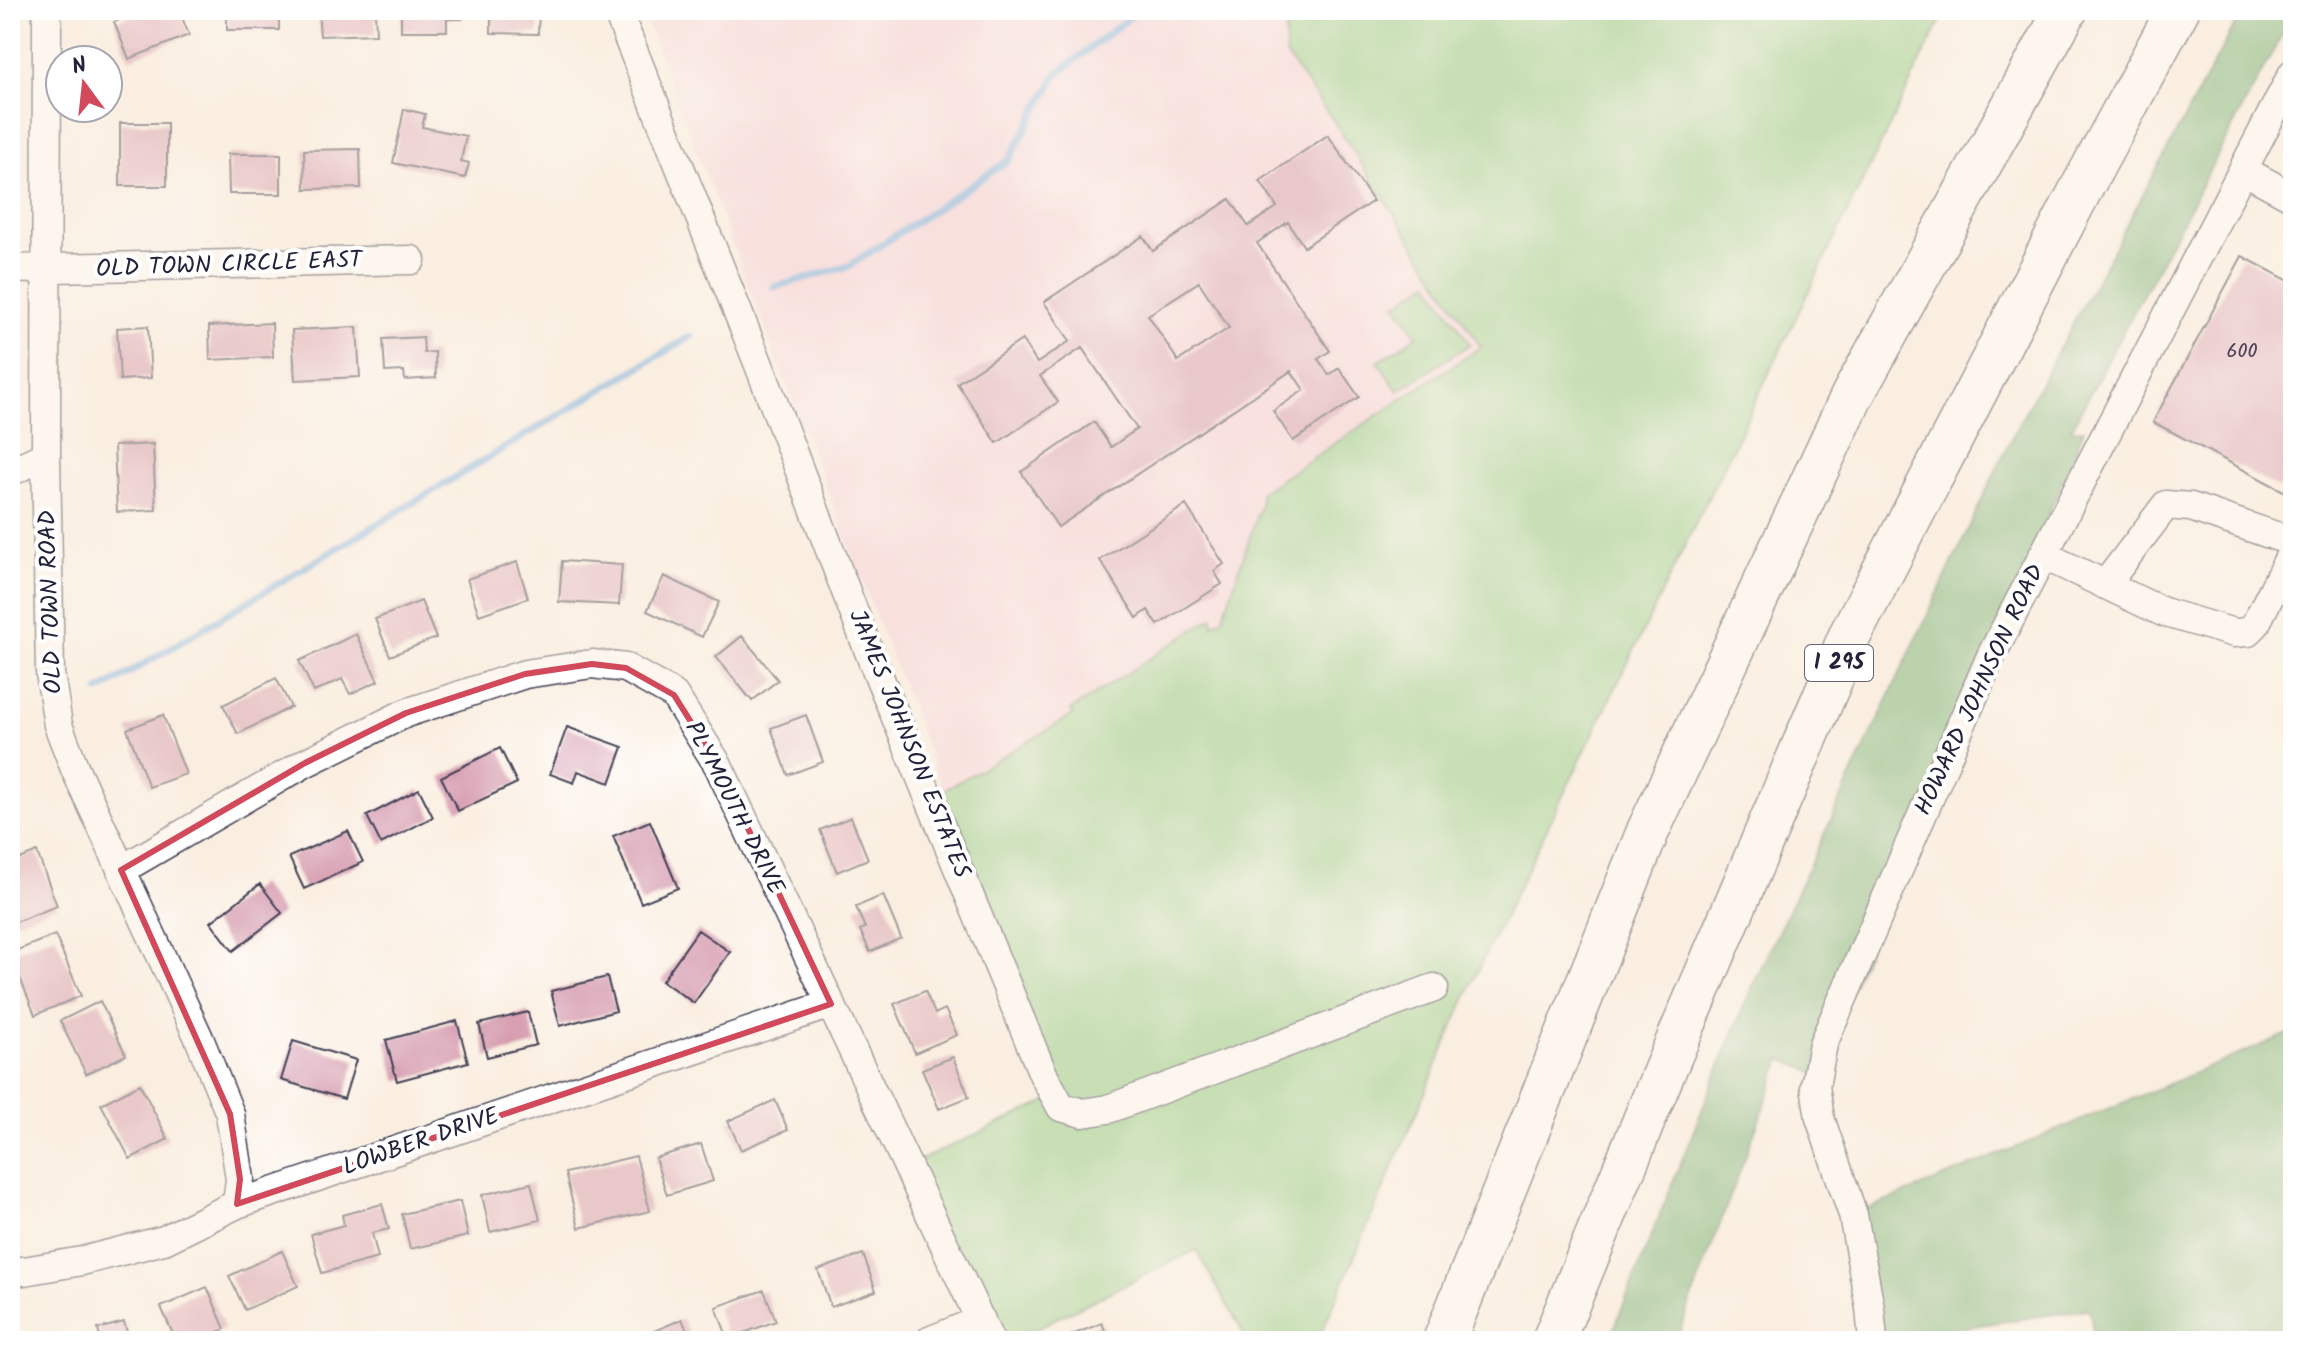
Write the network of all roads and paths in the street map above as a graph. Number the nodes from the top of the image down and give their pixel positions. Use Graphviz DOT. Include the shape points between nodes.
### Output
graph roads {
  1 [pos="47,10"];
  2 [pos="617,10"];
  3 [pos="2066,10"];
  4 [pos="2178,10"];
  5 [pos="2293,73"];
  6 [pos="2243,170"];
  7 [pos="2293,197"];
  8 [pos="411,260"];
  9 [pos="10,269"];
  10 [pos="47,270"];
  11 [pos="46,455"];
  12 [pos="10,472"];
  13 [pos="2293,542"];
  14 [pos="2293,550"];
  15 [pos="2043,555"];
  16 [pos="2105,585"];
  17 [pos="121,870"];
  18 [pos="1434,988"];
  19 [pos="831,1004"];
  20 [pos="237,1204"];
  21 [pos="10,1271"];
  22 [pos="985,1330"];
  23 [pos="929,1341"];
  24 [pos="1444,1341"];
  25 [pos="1553,1341"];
  26 [pos="1873,1341"];
  1 -- 10 [label="street, OLD TOWN ROAD"];
  2 -- 18 [label="street, JAMES JOHNSON ESTATES" via="913,762 1061,1107 1083,1113 1108,1109"];
  3 -- 24 [label="highway" via="1852,396 1648,831"];
  4 -- 25 [label="highway, I 295" via="1851,633"];
  5 -- 6 [label="street, HOWARD JOHNSON ROAD"];
  6 -- 7 [label="street"];
  6 -- 15 [label="street, HOWARD JOHNSON ROAD"];
  8 -- 10 [label="street, OLD TOWN CIRCLE EAST"];
  9 -- 10 [label="street, OLD TOWN CIRCLE EAST"];
  10 -- 11 [label="street, OLD TOWN ROAD"];
  11 -- 12 [label="street"];
  11 -- 17 [label="street, OLD TOWN ROAD" via="50,673 58,725"];
  13 -- 16 [label="street" via="2191,507 2166,505"];
  14 -- 16 [label="street" via="2248,632 2234,633 2163,612"];
  15 -- 16 [label="street"];
  15 -- 26 [label="street, HOWARD JOHNSON ROAD" via="1991,656 1823,1044 1815,1086 1820,1118 1853,1215"];
  17 -- 19 [label="street, PLYMOUTH DRIVE" via="305,763 406,713 525,674 592,664 626,668 674,695 718,765"];
  17 -- 20 [label="street, OLD TOWN ROAD" via="230,1114 240,1179"];
  19 -- 20 [label="street, LOWBER DRIVE"];
  19 -- 22 [label="street, PLYMOUTH DRIVE"];
  20 -- 21 [label="street, LOWBER DRIVE" via="164,1240 82,1261"];
  22 -- 23 [label="street"];
}
